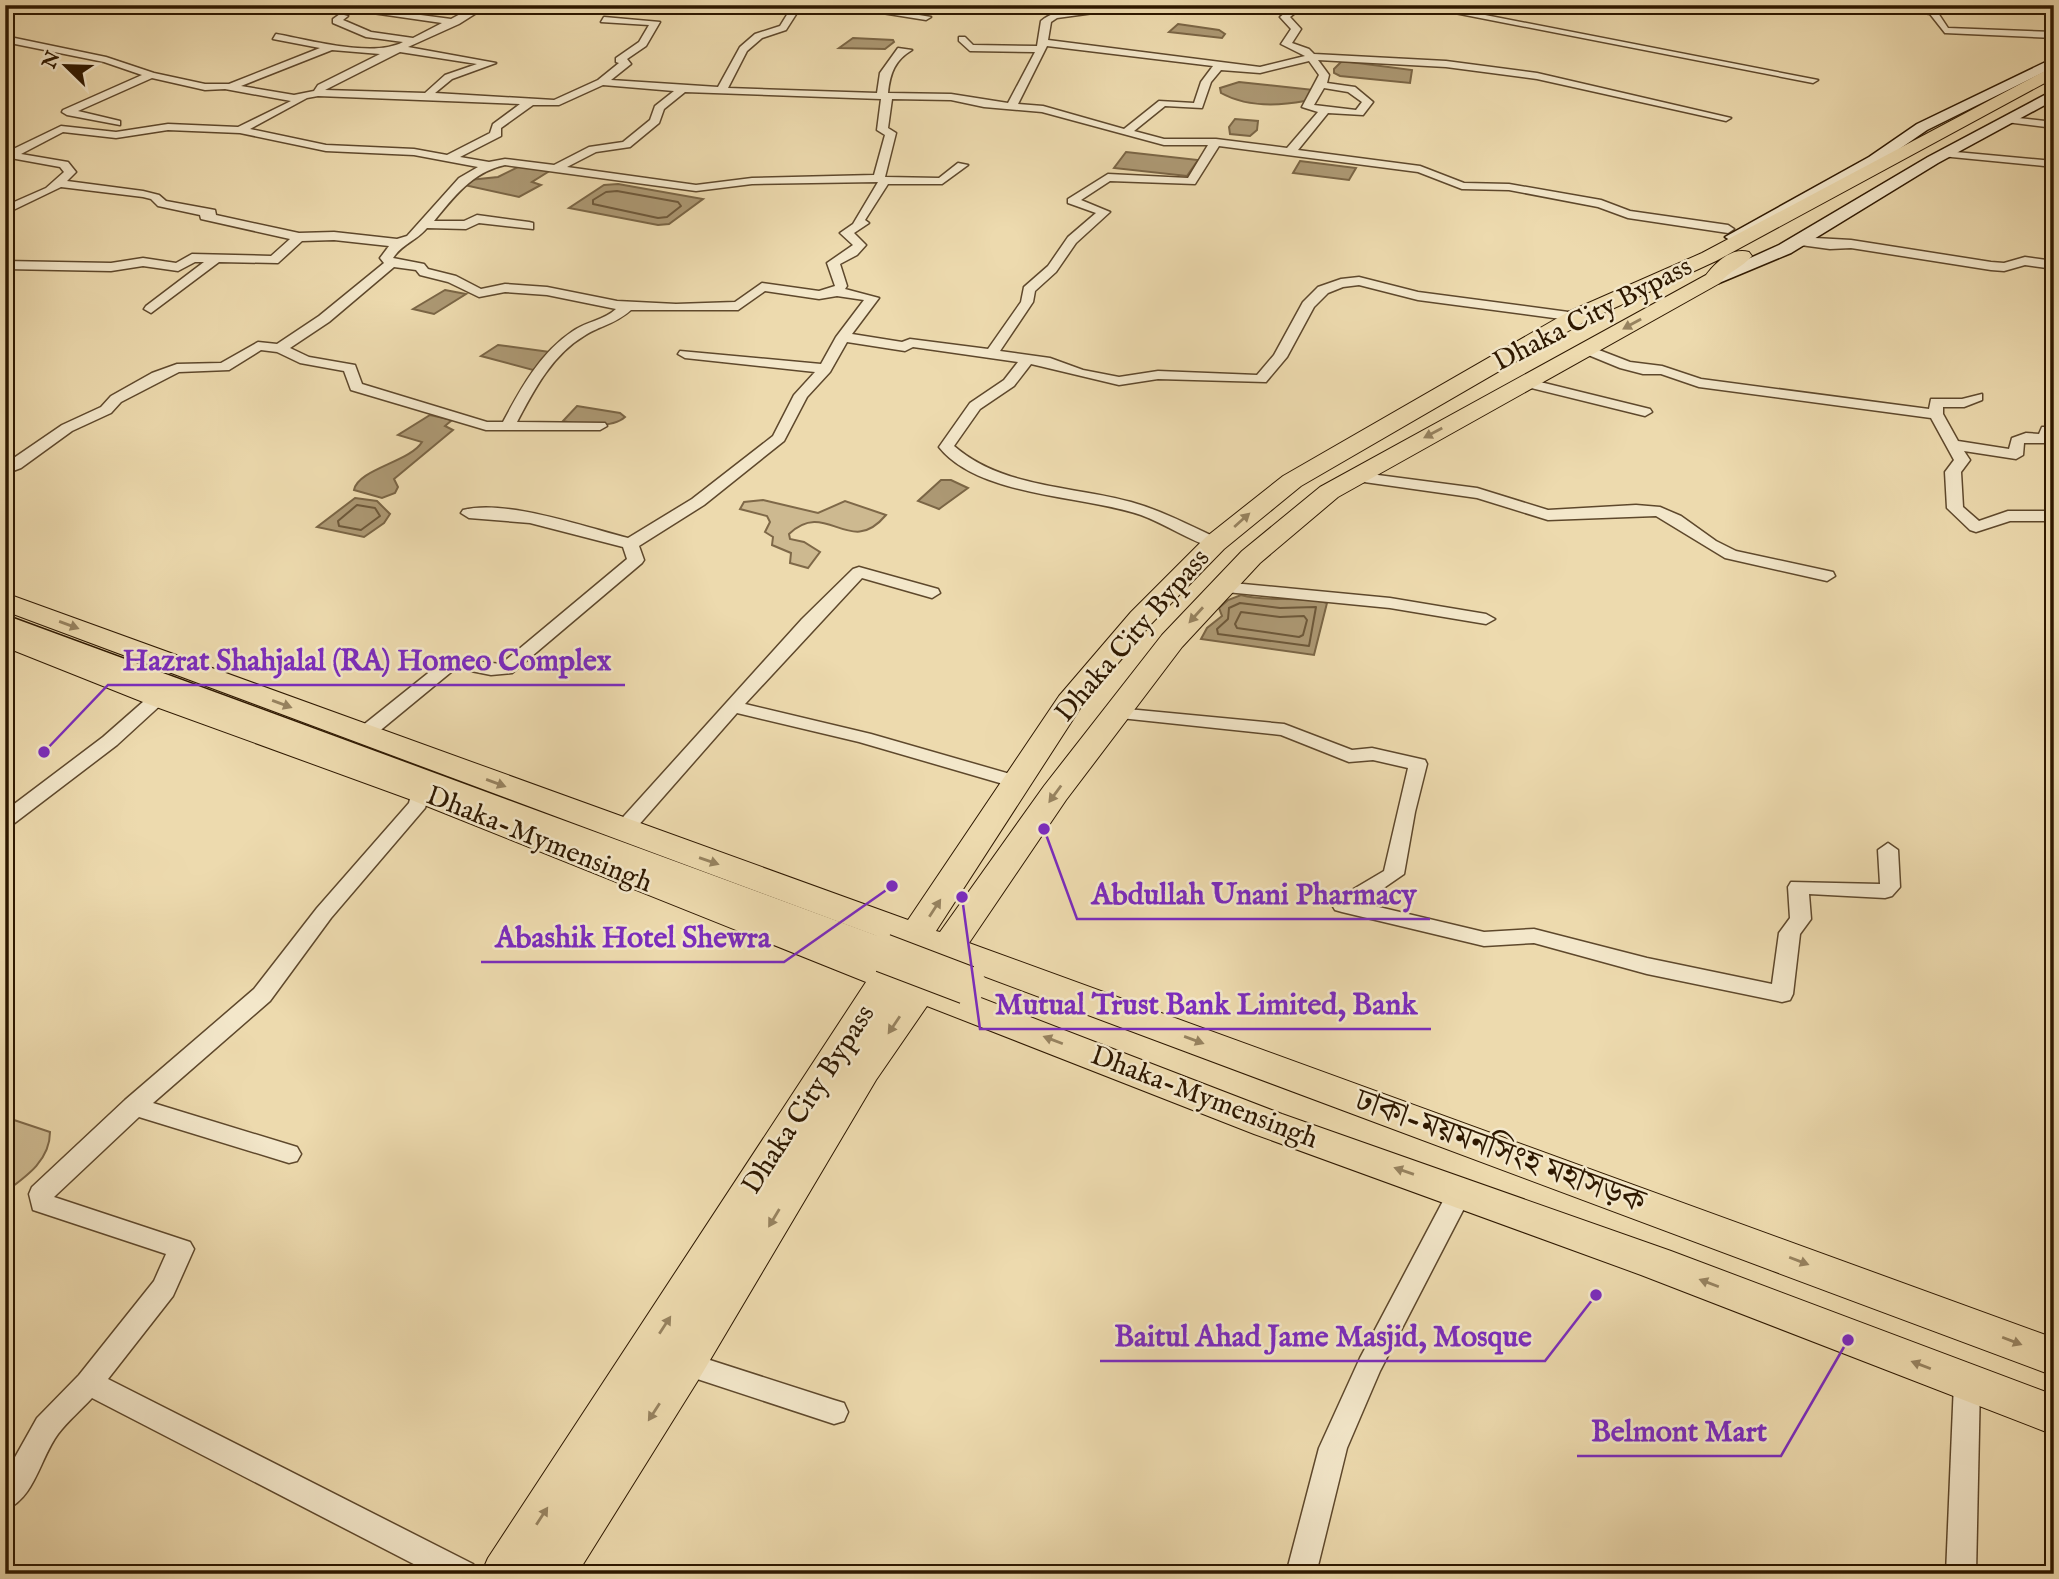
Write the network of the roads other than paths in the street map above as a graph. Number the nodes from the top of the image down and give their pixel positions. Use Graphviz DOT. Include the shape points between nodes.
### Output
graph roads {
  1 [pos="321,5"];
  2 [pos="485,5"];
  3 [pos="798,5"];
  4 [pos="836,5"];
  5 [pos="1148,5"];
  6 [pos="1301,5"];
  7 [pos="1418,5"];
  8 [pos="1872,5"];
  9 [pos="1096,8"];
  10 [pos="343,16"];
  11 [pos="926,17"];
  12 [pos="604,20"];
  13 [pos="456,22"];
  14 [pos="2054,35"];
  15 [pos="276,37"];
  16 [pos="5,39"];
  17 [pos="962,39"];
  18 [pos="417,41"];
  19 [pos="1041,46"];
  20 [pos="331,47"];
  21 [pos="907,50"];
  22 [pos="396,51"];
  23 [pos="1311,57"];
  24 [pos="2054,62"];
  25 [pos="1221,67"];
  26 [pos="2054,71"];
  27 [pos="151,75"];
  28 [pos="1814,80"];
  29 [pos="602,82"];
  30 [pos="1321,85"];
  31 [pos="230,87"];
  32 [pos="2054,87"];
  33 [pos="683,89"];
  34 [pos="722,90"];
  35 [pos="318,93"];
  36 [pos="2054,94"];
  37 [pos="428,96"];
  38 [pos="884,96"];
  39 [pos="303,98"];
  40 [pos="530,102"];
  41 [pos="1013,106"];
  42 [pos="1325,110"];
  43 [pos="1726,118"];
  44 [pos="2010,120"];
  45 [pos="116,123"];
  46 [pos="2054,125"];
  47 [pos="240,130"];
  48 [pos="1127,132"];
  49 [pos="1216,142"];
  50 [pos="1290,152"];
  51 [pos="1945,154"];
  52 [pos="448,159"];
  53 [pos="2054,164"];
  54 [pos="489,165"];
  55 [pos="962,165"];
  56 [pos="555,169"];
  57 [pos="882,179"];
  58 [pos="58,183"];
  59 [pos="5,211"];
  60 [pos="425,224"];
  61 [pos="529,226"];
  62 [pos="1728,229"];
  63 [pos="299,237"];
  64 [pos="1797,241"];
  65 [pos="397,243"];
  66 [pos="216,259"];
  67 [pos="391,263"];
  68 [pos="5,265"];
  69 [pos="2054,265"];
  70 [pos="1701,271"];
  71 [pos="837,292"];
  72 [pos="627,306"];
  73 [pos="151,309"];
  74 [pos="1576,317"];
  75 [pos="843,337"];
  76 [pos="280,348"];
  77 [pos="1586,349"];
  78 [pos="685,354"];
  79 [pos="991,355"];
  80 [pos="1027,360"];
  81 [pos="825,369"];
  82 [pos="1528,383"];
  83 [pos="1977,397"];
  84 [pos="1645,412"];
  85 [pos="1936,414"];
  86 [pos="508,425"];
  87 [pos="600,426"];
  88 [pos="2054,431"];
  89 [pos="1952,445"];
  90 [pos="5,470"];
  91 [pos="1355,477"];
  92 [pos="469,513"];
  93 [pos="2054,516"];
  94 [pos="1215,543"];
  95 [pos="630,544"];
  96 [pos="1827,576"];
  97 [pos="1222,587"];
  98 [pos="932,593"];
  99 [pos="5,601"];
  100 [pos="1486,620"];
  101 [pos="5,624"];
  102 [pos="5,637"];
  103 [pos="158,698"];
  104 [pos="733,707"];
  105 [pos="1117,713"];
  106 [pos="364,734"];
  107 [pos="1017,782"];
  108 [pos="420,792"];
  109 [pos="5,821"];
  110 [pos="622,831"];
  111 [pos="1888,850"];
  112 [pos="910,961"];
  113 [pos="967,985"];
  114 [pos="133,1106"];
  115 [pos="289,1154"];
  116 [pos="1461,1191"];
  117 [pos="2054,1357"];
  118 [pos="685,1364"];
  119 [pos="89,1383"];
  120 [pos="1967,1383"];
  121 [pos="834,1412"];
  122 [pos="2054,1415"];
  123 [pos="5,1497"];
  124 [pos="463,1574"];
  125 [pos="505,1574"];
  126 [pos="550,1574"];
  127 [pos="1301,1574"];
  128 [pos="1961,1574"];
  1 -- 13 [label="street"];
  2 -- 13 [label="street"];
  3 -- 34 [label="street" via="783,27 764,31 751,42 737,58"];
  4 -- 11 [label="street"];
  5 -- 9 [label="street" via="1115,11"];
  6 -- 23 [label="street" via="1285,17 1296,29 1286,44"];
  7 -- 28 [label="street"];
  8 -- 14 [label="street" via="1933,12 1944,30"];
  9 -- 19 [label="street" via="1054,15 1046,21"];
  10 -- 18 [label="street" via="336,22 355,32"];
  12 -- 29 [label="street" via="655,22 643,44 619,60 627,62"];
  13 -- 18 [label="street"];
  15 -- 20 [label="street"];
  16 -- 27 [label="street" via="106,60"];
  17 -- 19 [label="street" via="970,48"];
  18 -- 22 [label="street"];
  19 -- 25 [label="street"];
  19 -- 41 [label="street"];
  20 -- 22 [label="street"];
  20 -- 31 [label="street"];
  21 -- 38 [label="street" via="901,50 885,74"];
  22 -- 35 [label="street"];
  22 -- 37 [label="street" via="491,63 440,81"];
  23 -- 25 [label="street" via="1260,71"];
  23 -- 30 [label="street" via="1324,75"];
  23 -- 43 [label="street" via="1446,64 1537,76"];
  24 -- 70 [label="main road" via="1922,127"];
  25 -- 48 [label="street" via="1206,82 1198,106 1163,103"];
  26 -- 70 [label="highway, Dhaka City Bypass" via="1709,257"];
  27 -- 31 [label="street" via="205,87"];
  27 -- 45 [label="street" via="67,112"];
  29 -- 33 [label="street"];
  29 -- 40 [label="street" via="555,103"];
  30 -- 42 [label="street" via="1306,105"];
  30 -- 42 [label="street" via="1351,89 1368,102 1359,113"];
  31 -- 39 [label="street"];
  32 -- 70 [label="highway, Dhaka City Bypass" via="1722,267"];
  33 -- 34 [label="street"];
  33 -- 56 [label="street" via="626,145 593,149"];
  34 -- 38 [label="street"];
  35 -- 37 [label="street"];
  35 -- 39 [label="street"];
  36 -- 44 [label="main road"];
  37 -- 40 [label="street"];
  38 -- 41 [label="street" via="951,97"];
  38 -- 57 [label="street" via="882,130 891,133"];
  39 -- 47 [label="street"];
  40 -- 52 [label="street" via="497,126 497,134"];
  41 -- 48 [label="street" via="1043,109"];
  42 -- 50 [label="street"];
  44 -- 46 [label="street"];
  44 -- 51 [label="main road"];
  47 -- 52 [label="street" via="312,146 414,152"];
  47 -- 58 [label="street" via="169,127 116,135 61,129 9,155 64,164 70,172"];
  48 -- 49 [label="street" via="1164,142"];
  49 -- 50 [label="street"];
  49 -- 79 [label="street" via="1191,182 1108,177 1072,201 1104,212 1029,289 1027,302"];
  50 -- 62 [label="street" via="1420,169 1462,186 1509,187 1601,204 1628,214"];
  51 -- 53 [label="street"];
  51 -- 64 [label="main road"];
  52 -- 54 [label="street"];
  54 -- 56 [label="street" via="517,162"];
  54 -- 60 [label="street" via="463,180"];
  55 -- 57 [label="street" via="942,181"];
  56 -- 57 [label="street" via="696,188 752,181"];
  57 -- 71 [label="street" via="858,222 863,223 846,233 860,244 833,263 841,286"];
  58 -- 59 [label="street"];
  58 -- 63 [label="street" via="143,194 162,204 211,213 205,216"];
  60 -- 61 [label="street" via="466,225 477,219"];
  60 -- 65 [label="street" via="411,239"];
  63 -- 65 [label="street"];
  63 -- 66 [label="street" via="274,260"];
  64 -- 69 [label="street" via="1851,244 1990,266 2025,261"];
  64 -- 70 [label="main road" via="1762,260"];
  65 -- 67 [label="street" via="386,258"];
  66 -- 68 [label="street" via="192,258 178,267 143,262 111,267"];
  66 -- 73 [label="street"];
  67 -- 72 [label="street" via="420,267 479,293 505,288 547,291"];
  67 -- 76 [label="street" via="324,319"];
  70 -- 74 [label="highway, Dhaka City Bypass"];
  70 -- 77 [label="highway, Dhaka City Bypass, one-way"];
  71 -- 72 [label="street" via="819,295 762,286 738,306"];
  71 -- 75 [label="street" via="873,298"];
  72 -- 86 [label="street" via="612,320 580,332 556,351 527,388"];
  74 -- 80 [label="street" via="1418,296 1359,281 1323,290 1308,304 1280,357 1261,379 1158,375 1119,381"];
  94 -- 74 [label="highway, Dhaka City Bypass, one-way" via="1303,474"];
  75 -- 79 [label="street"];
  75 -- 81 [label="street"];
  76 -- 86 [label="street" via="305,360 350,368 356,387 463,421"];
  76 -- 90 [label="street" via="258,346 224,367 177,368 157,376"];
  77 -- 82 [label="highway, Dhaka City Bypass"];
  77 -- 85 [label="street" via="1699,383"];
  78 -- 81 [label="street"];
  79 -- 80 [label="street"];
  80 -- 94 [label="street" via="1009,383 975,406 946,447 950,453 984,471 1146,512"];
  81 -- 95 [label="street" via="801,395 779,438 698,502"];
  82 -- 84 [label="street"];
  82 -- 91 [label="highway, Dhaka City Bypass, one-way"];
  83 -- 85 [label="street" via="1964,403 1936,402"];
  85 -- 89 [label="street"];
  86 -- 87 [label="street"];
  88 -- 89 [label="street" via="2047,430 2046,439 2026,436 2017,441 2016,456"];
  89 -- 93 [label="street" via="1962,460 1953,472 1955,508 1976,527 2008,516"];
  91 -- 96 [label="street" via="1479,493 1548,515 1661,512 1722,551"];
  91 -- 97 [label="highway, Dhaka City Bypass" via="1290,523"];
  92 -- 95 [label="street" via="544,522"];
  94 -- 107 [label="highway, Dhaka City Bypass" via="1141,618 1069,702"];
  95 -- 106 [label="street" via="636,560 506,669 453,662"];
  97 -- 100 [label="street" via="1390,603"];
  97 -- 105 [label="highway, Dhaka City Bypass, one-way" via="1172,641"];
  98 -- 104 [label="street" via="859,572"];
  99 -- 106 [label="highway, Dhaka-Mymensingh, one-way"];
  101 -- 112 [label="highway"];
  102 -- 103 [label="highway, Dhaka-Mymensingh"];
  103 -- 108 [label="highway, Dhaka-Mymensingh"];
  103 -- 109 [label="street"];
  104 -- 107 [label="street"];
  104 -- 110 [label="street"];
  105 -- 111 [label="street" via="1284,730 1357,757 1373,754 1418,764 1394,874 1342,905 1484,939 1534,936 1747,988 1782,994 1790,933 1801,919 1798,887 1885,891 1890,887"];
  105 -- 112 [label="highway, Dhaka City Bypass, one-way" via="1055,793"];
  106 -- 110 [label="highway, Dhaka-Mymensingh, one-way"];
  112 -- 107 [label="highway, Dhaka City Bypass, one-way"];
  108 -- 112 [label="highway, Dhaka-Mymensingh"];
  108 -- 114 [label="street" via="418,804 324,913 262,995"];
  110 -- 112 [label="highway, Dhaka-Mymensingh, one-way"];
  112 -- 113 [label="highway, bridge"];
  116 -- 112 [label="highway, Dhaka-Mymensingh, one-way" via="1268,1124"];
  112 -- 117 [label="highway, ঢাকা-ময়মনসিংহ মহাসড়ক, one-way"];
  112 -- 118 [label="highway, one-way" via="863,1070"];
  125 -- 112 [label="highway, Dhaka City Bypass, one-way"];
  114 -- 115 [label="street"];
  114 -- 119 [label="street" via="41,1194 42,1203 181,1250 164,1288"];
  120 -- 116 [label="highway, Dhaka-Mymensingh, one-way"];
  116 -- 127 [label="street" via="1369,1366 1333,1448"];
  118 -- 121 [label="street"];
  118 -- 126 [label="highway, one-way"];
  119 -- 123 [label="street" via="47,1427"];
  119 -- 124 [label="street"];
  120 -- 122 [label="highway, Dhaka-Mymensingh"];
  120 -- 128 [label="street"];
}
